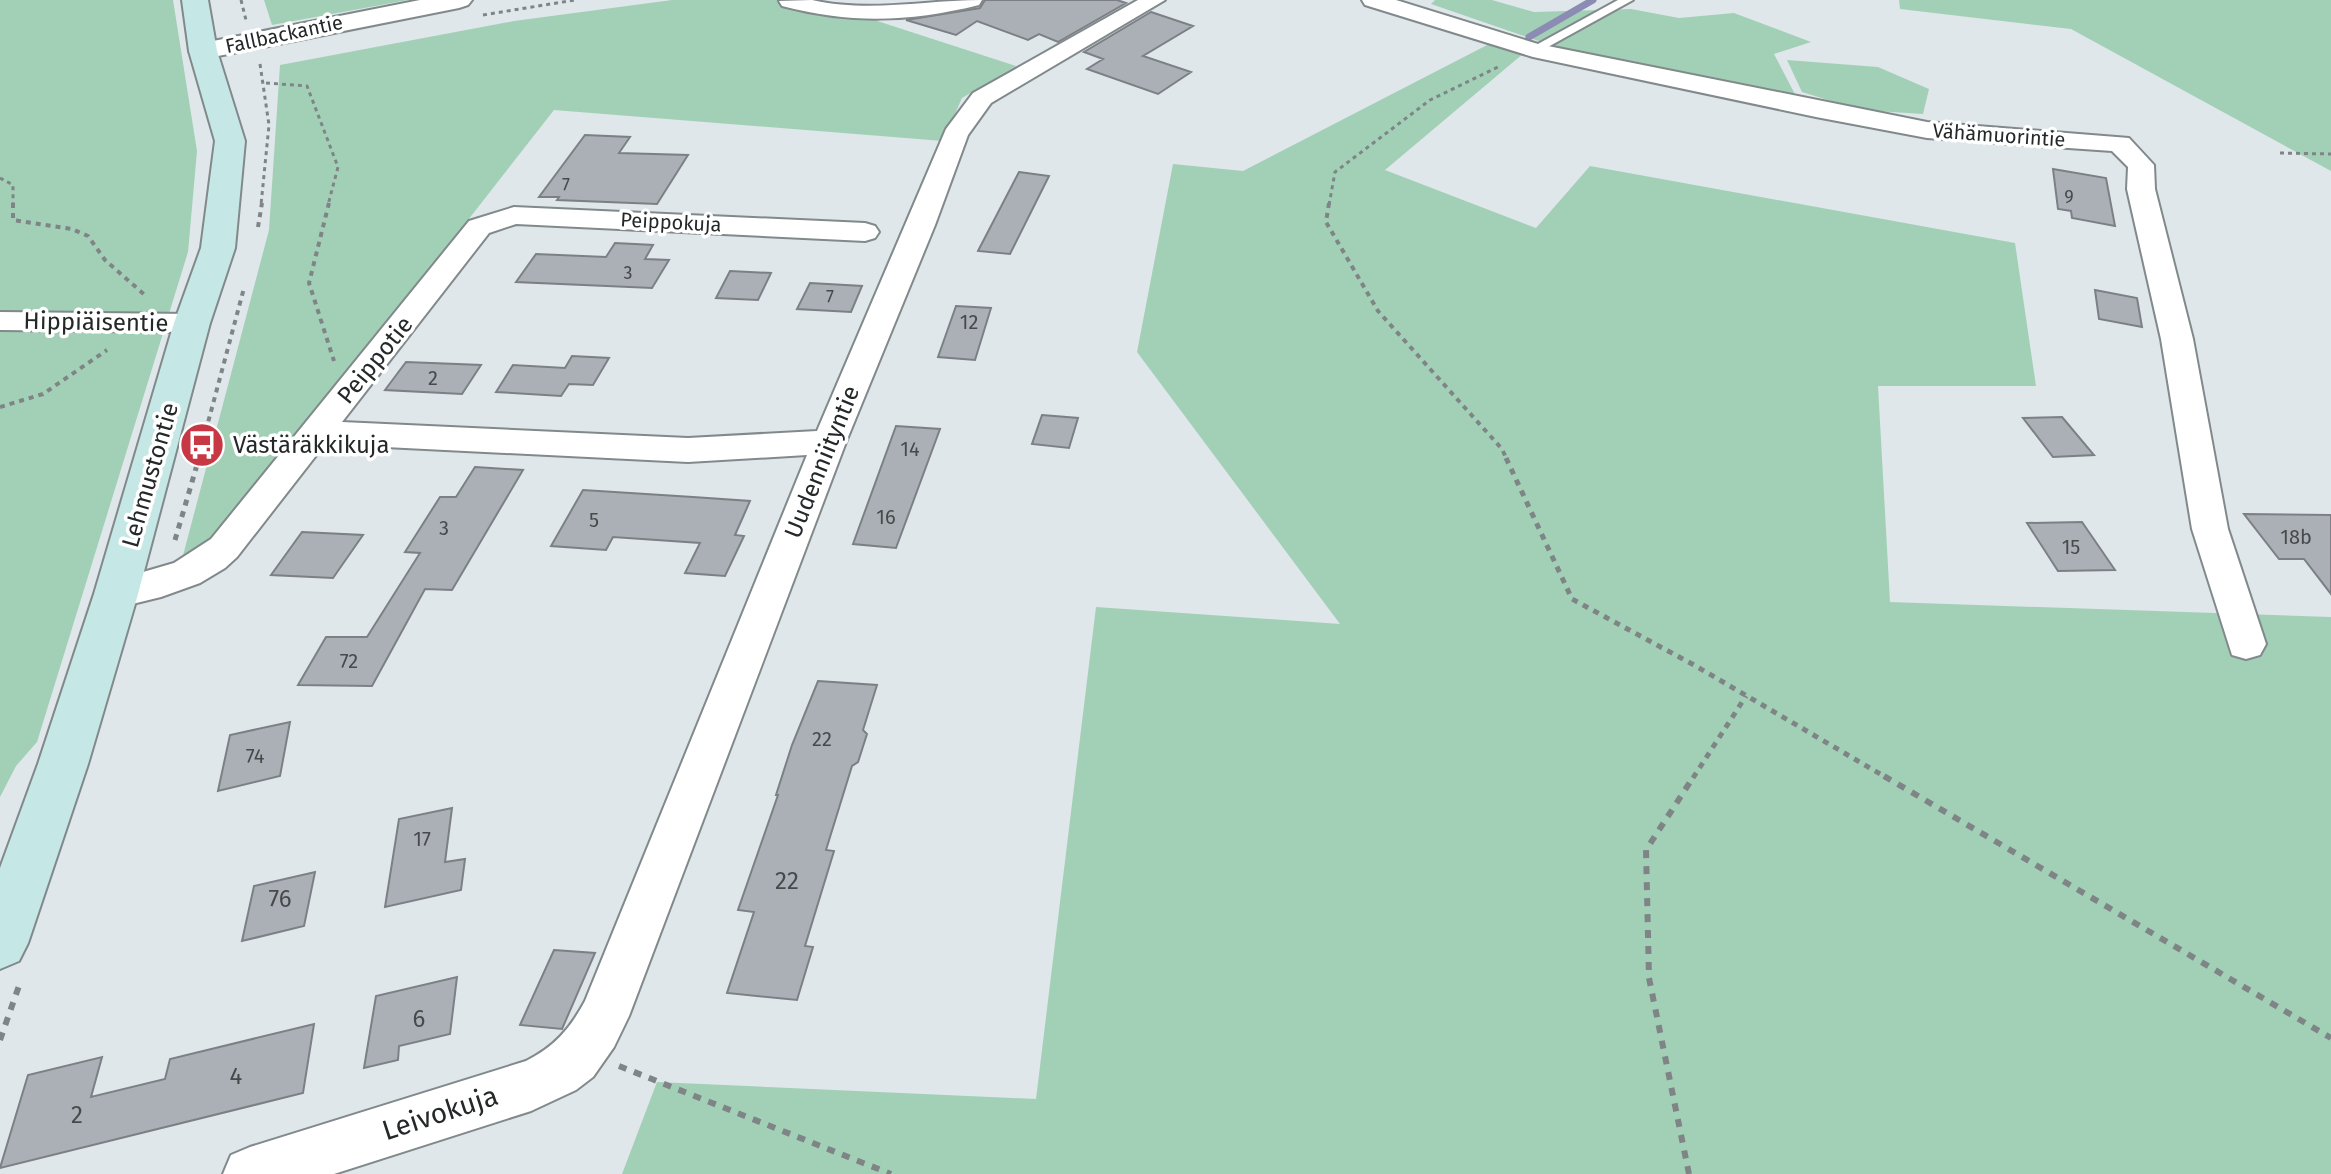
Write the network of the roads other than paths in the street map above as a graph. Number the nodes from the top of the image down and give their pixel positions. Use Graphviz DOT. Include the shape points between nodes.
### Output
graph roads {
  1 [pos="195,0"];
  2 [pos="459,0"];
  3 [pos="971,0"];
  4 [pos="1154,0"];
  5 [pos="1373,0"];
  6 [pos="1627,0"];
  7 [pos="790,1"];
  8 [pos="1533,50"];
  9 [pos="203,51"];
  10 [pos="479,227"];
  11 [pos="865,232"];
  12 [pos="0,321"];
  13 [pos="192,323"];
  14 [pos="317,432"];
  15 [pos="829,442"];
  16 [pos="116,594"];
  17 [pos="2246,644"];
  18 [pos="0,943"];
  19 [pos="594,1034"];
  20 [pos="250,1174"];
  1 -- 9 [label="main road, Lehmustontie"];
  2 -- 9 [label="street, Fallbackantie"];
  3 -- 7 [label="street" via="900,14 852,16"];
  4 -- 15 [label="street, Uudenniityntie" via="982,98 955,134"];
  5 -- 8 [label="street, Vähämuorintie"];
  6 -- 8 [label="lane"];
  8 -- 17 [label="street, Vähämuorintie" via="1927,130 2120,144 2141,165 2141,189 2177,339 2210,529"];
  9 -- 13 [label="main road, Lehmustontie" via="230,141 218,248"];
  10 -- 11 [label="street, Peippokuja" via="514,215"];
  10 -- 14 [label="street, Peippotie"];
  12 -- 13 [label="street, Hippiäisentie"];
  13 -- 16 [label="main road, Lehmustontie"];
  14 -- 15 [label="street" via="688,450"];
  14 -- 16 [label="street, Peippotie" via="204,566"];
  15 -- 19 [label="street, Uudenniityntie"];
  16 -- 18 [label="main road, Lehmustontie"];
  19 -- 20 [label="street, Leivokuja" via="561,1072 531,1085"];
}
